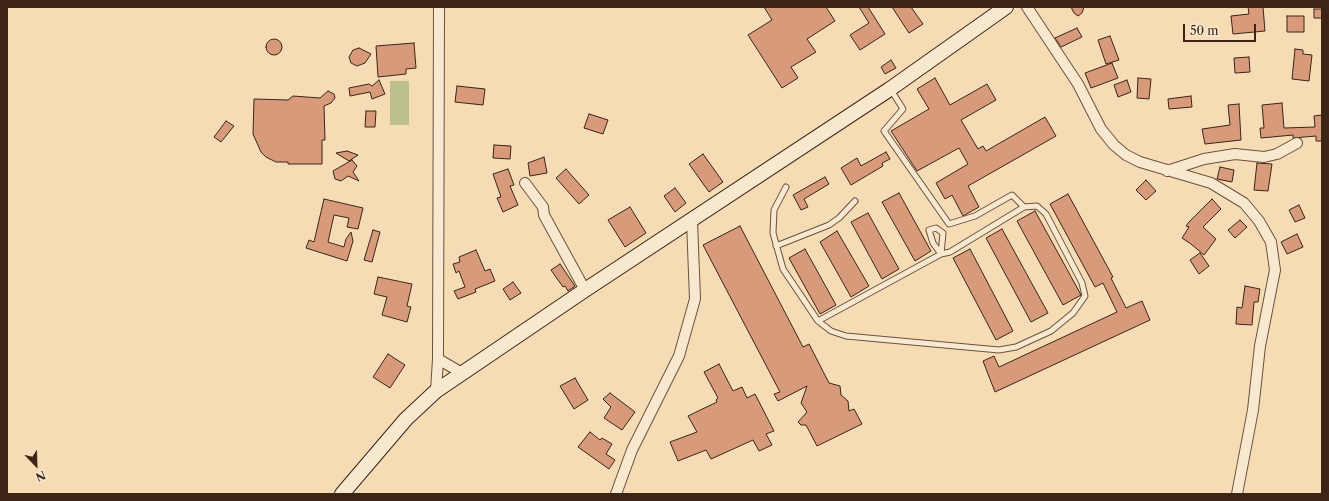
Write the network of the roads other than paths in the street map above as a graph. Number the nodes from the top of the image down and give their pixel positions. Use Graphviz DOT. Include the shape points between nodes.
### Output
graph roads {
  1 [pos="439,7"];
  2 [pos="1006,7"];
  3 [pos="1027,7"];
  4 [pos="890,89"];
  5 [pos="1297,143"];
  6 [pos="1166,171"];
  7 [pos="525,183"];
  8 [pos="786,187"];
  9 [pos="855,201"];
  10 [pos="1024,207"];
  11 [pos="692,221"];
  12 [pos="776,246"];
  13 [pos="942,254"];
  14 [pos="585,290"];
  15 [pos="818,321"];
  16 [pos="438,359"];
  17 [pos="462,373"];
  18 [pos="436,391"];
  19 [pos="342,494"];
  20 [pos="616,494"];
  21 [pos="1237,494"];
  1 -- 16 [label="street"];
  2 -- 4 [label="main road"];
  3 -- 6 [label="street" via="1078,84 1101,129 1114,145 1126,155"];
  4 -- 10 [label="lane" via="903,108 884,131 949,224 975,216 1012,195"];
  4 -- 11 [label="main road"];
  5 -- 6 [label="street" via="1277,154 1264,157 1235,154 1204,159"];
  6 -- 21 [label="street" via="1211,183 1244,203 1272,242 1275,270 1260,346 1253,410"];
  7 -- 14 [label="street" via="543,207 544,216"];
  8 -- 12 [label="lane" via="774,210 773,233"];
  9 -- 12 [label="lane" via="829,225"];
  10 -- 13 [label="lane" via="950,252"];
  10 -- 15 [label="lane" via="1037,206 1046,214 1082,283 1085,296 1073,313 1051,331 1016,347 983,350 846,336 831,331"];
  11 -- 14 [label="main road"];
  11 -- 20 [label="street" via="695,298 679,356 632,450"];
  12 -- 15 [label="lane" via="783,269"];
  13 -- 13 [label="lane" via="933,243 929,230 936,228 943,233"];
  13 -- 15 [label="lane"];
  14 -- 17 [label="main road"];
  16 -- 17 [label="street"];
  16 -- 18 [label="street"];
  17 -- 18 [label="main road"];
  18 -- 19 [label="main road" via="406,419"];
}
